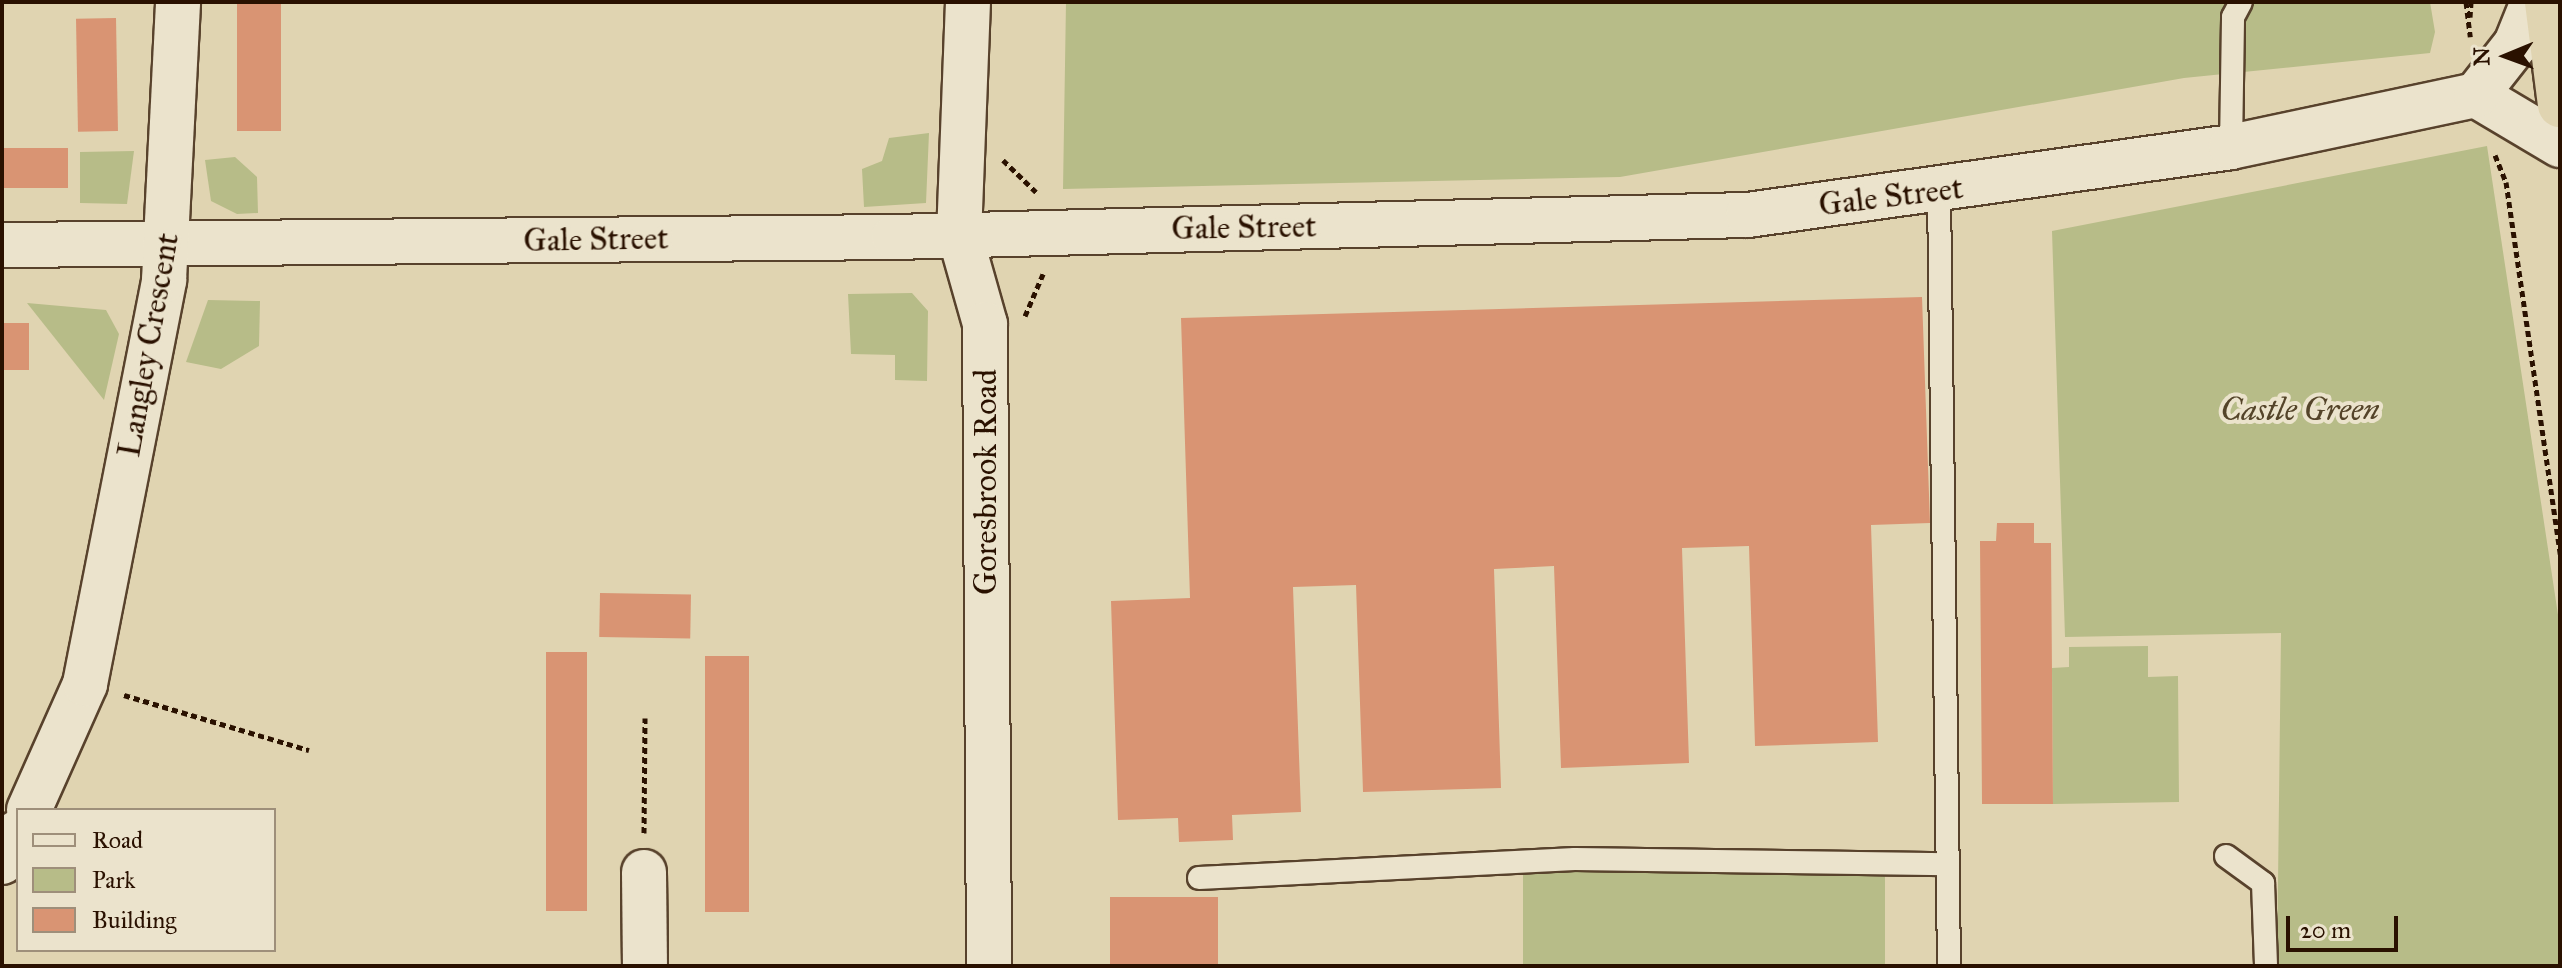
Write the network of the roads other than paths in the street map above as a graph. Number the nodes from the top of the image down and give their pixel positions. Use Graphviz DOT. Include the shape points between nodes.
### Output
graph roads {
  1 [pos="178,2"];
  2 [pos="968,2"];
  3 [pos="2241,2"];
  4 [pos="2533,2"];
  5 [pos="2547,2"];
  6 [pos="2476,95"];
  7 [pos="2560,105"];
  8 [pos="2560,145"];
  9 [pos="2231,147"];
  10 [pos="1939,192"];
  11 [pos="959,232"];
  12 [pos="164,244"];
  13 [pos="2,245"];
  14 [pos="30,808"];
  15 [pos="16,836"];
  16 [pos="2226,856"];
  17 [pos="2,862"];
  18 [pos="1948,864"];
  19 [pos="644,872"];
  20 [pos="1199,878"];
  21 [pos="645,966"];
  22 [pos="989,966"];
  23 [pos="1949,966"];
  24 [pos="2266,966"];
  1 -- 12 [label="street, Langley Crescent" via="173,214"];
  2 -- 11 [label="street, Goresbrook Road"];
  3 -- 9 [label="lane" via="2233,17"];
  4 -- 6 [label="street" via="2516,44"];
  5 -- 7 [label="highway"];
  6 -- 8 [label="street"];
  6 -- 9 [label="street, Gale Street"];
  9 -- 10 [label="street, Gale Street"];
  10 -- 11 [label="street, Gale Street" via="1748,215"];
  10 -- 18 [label="lane"];
  11 -- 12 [label="street, Gale Street"];
  11 -- 22 [label="street, Goresbrook Road" via="985,324"];
  12 -- 13 [label="street, Gale Street"];
  12 -- 14 [label="street, Langley Crescent" via="164,280 85,684"];
  15 -- 17 [label="street"];
  16 -- 24 [label="lane" via="2263,883"];
  18 -- 20 [label="lane" via="1575,859"];
  18 -- 23 [label="lane"];
  19 -- 21 [label="street"];
}
